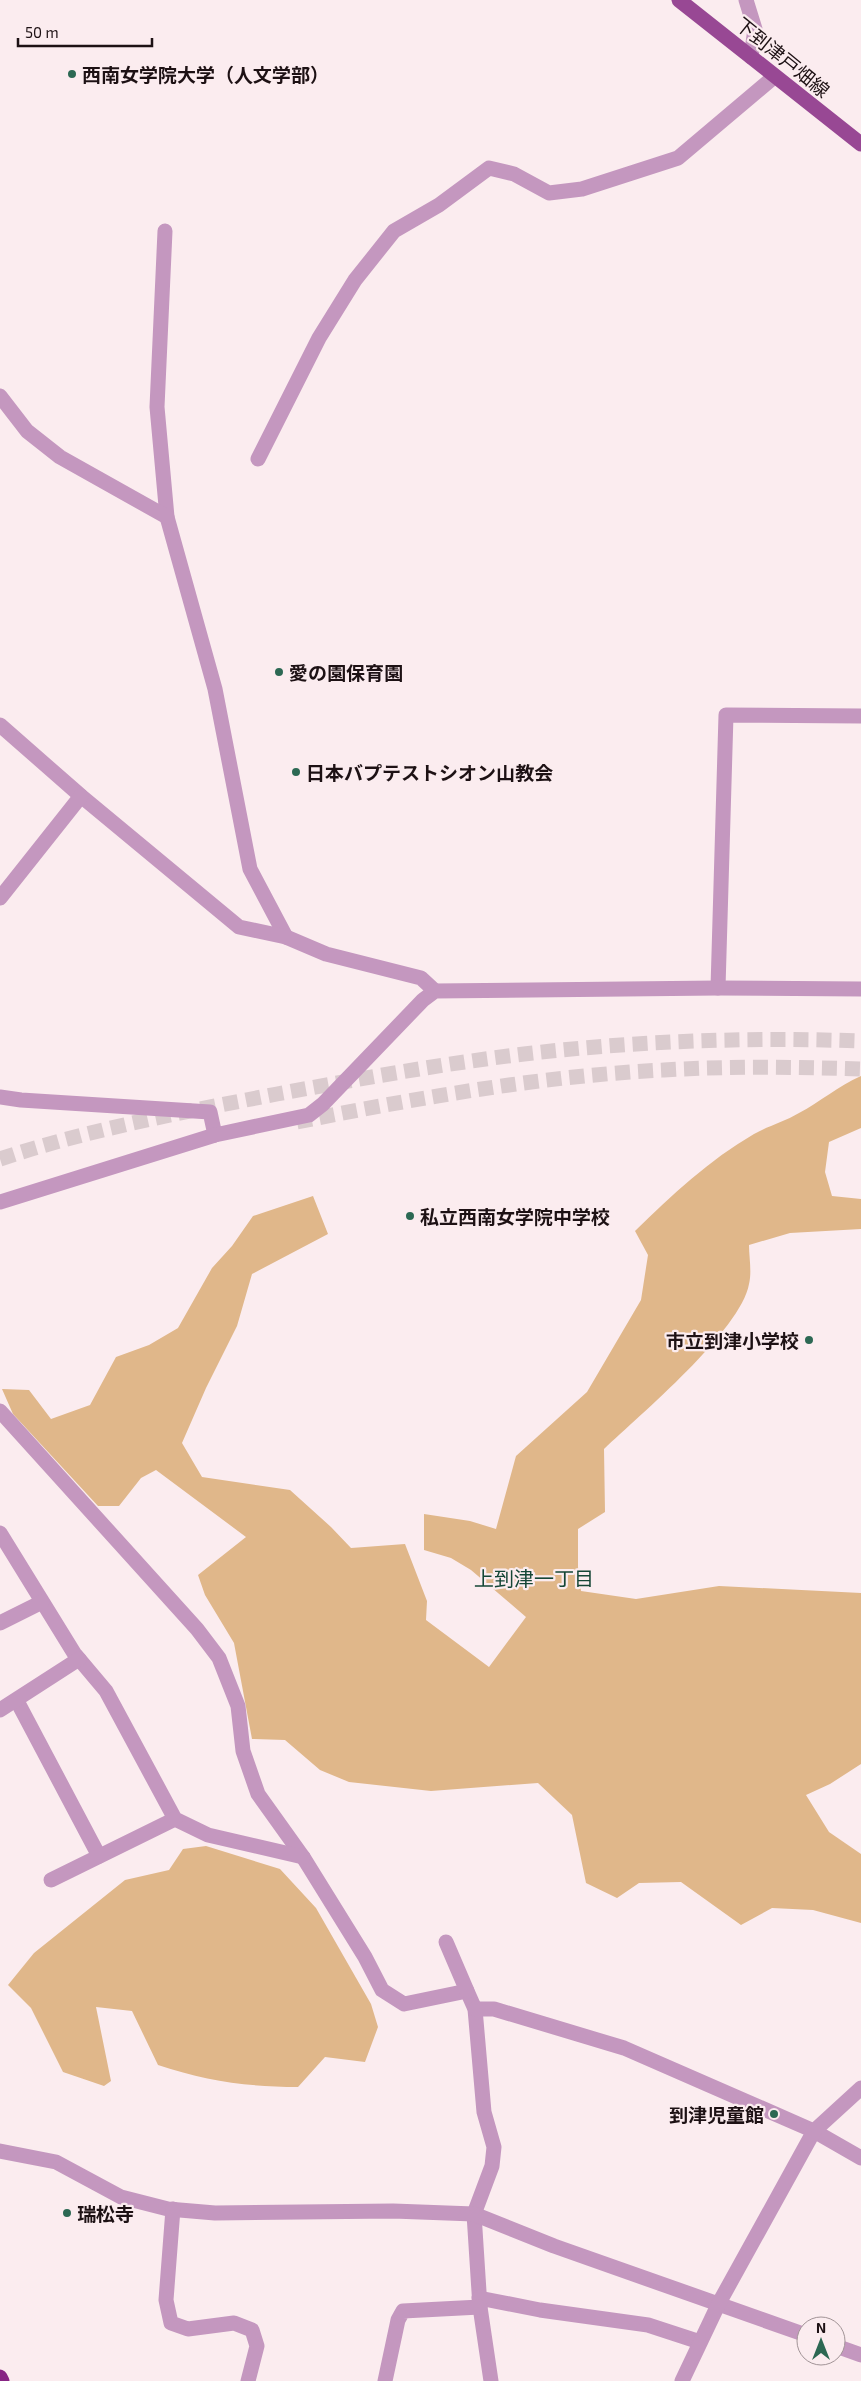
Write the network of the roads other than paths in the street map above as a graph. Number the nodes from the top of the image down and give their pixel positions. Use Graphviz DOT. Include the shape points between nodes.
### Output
graph roads {
  1 [pos="679,0"];
  2 [pos="746,0"];
  3 [pos="751,57"];
  4 [pos="774,76"];
  5 [pos="861,144"];
  6 [pos="165,231"];
  7 [pos="0,396"];
  8 [pos="258,459"];
  9 [pos="167,517"];
  10 [pos="861,716"];
  11 [pos="0,725"];
  12 [pos="80,796"];
  13 [pos="0,898"];
  14 [pos="286,937"];
  15 [pos="718,988"];
  16 [pos="861,989"];
  17 [pos="435,991"];
  18 [pos="0,1097"];
  19 [pos="215,1134"];
  20 [pos="0,1202"];
  21 [pos="2,1417"];
  22 [pos="0,1533"];
  23 [pos="42,1602"];
  24 [pos="0,1623"];
  25 [pos="79,1659"];
  26 [pos="17,1701"];
  27 [pos="0,1710"];
  28 [pos="175,1819"];
  29 [pos="99,1856"];
  30 [pos="304,1857"];
  31 [pos="51,1880"];
  32 [pos="446,1942"];
  33 [pos="467,1991"];
  34 [pos="475,2009"];
  35 [pos="861,2088"];
  36 [pos="814,2131"];
  37 [pos="0,2151"];
  38 [pos="861,2158"];
  39 [pos="173,2208"];
  40 [pos="474,2214"];
  41 [pos="480,2302"];
  42 [pos="719,2303"];
  43 [pos="796,2331"];
  44 [pos="700,2342"];
  45 [pos="846,2350"];
  46 [pos="861,2355"];
  47 [pos="0,2377"];
  48 [pos="2,2381"];
  49 [pos="248,2381"];
  50 [pos="385,2381"];
  51 [pos="491,2381"];
  52 [pos="682,2381"];
  1 -- 3 [label="main road, 下到津戸畑線"];
  2 -- 3 [label="street" via="755,29"];
  3 -- 4 [label="main road, 下到津戸畑線"];
  4 -- 5 [label="main road, 下到津戸畑線"];
  4 -- 8 [label="street" via="678,158 582,189 549,193 514,174 489,168 439,205 394,231 356,280 319,338"];
  6 -- 9 [label="street" via="157,407"];
  7 -- 9 [label="street" via="27,431 60,457"];
  9 -- 14 [label="street" via="215,689 250,869"];
  10 -- 15 [label="street" via="726,715"];
  11 -- 12 [label="street"];
  12 -- 13 [label="street"];
  12 -- 14 [label="street" via="239,926"];
  14 -- 17 [label="street" via="326,954 421,978"];
  15 -- 16 [label="street"];
  15 -- 17 [label="street"];
  17 -- 19 [label="street" via="309,1115"];
  18 -- 19 [label="street" via="210,1112"];
  19 -- 20 [label="street"];
  21 -- 30 [label="street" via="197,1629 219,1658 238,1706 243,1751 258,1794"];
  22 -- 23 [label="street"];
  23 -- 24 [label="street"];
  23 -- 25 [label="street"];
  25 -- 26 [label="street"];
  25 -- 28 [label="street" via="106,1691"];
  26 -- 27 [label="street"];
  26 -- 29 [label="street"];
  28 -- 29 [label="street"];
  28 -- 30 [label="street" via="208,1835"];
  29 -- 31 [label="street"];
  30 -- 33 [label="street" via="382,1990 404,2004"];
  32 -- 33 [label="street"];
  33 -- 34 [label="street"];
  34 -- 36 [label="street" via="494,2010 624,2048"];
  34 -- 40 [label="street" via="484,2112 494,2146 492,2166"];
  35 -- 36 [label="street"];
  36 -- 38 [label="street"];
  36 -- 42 [label="street"];
  37 -- 39 [label="street" via="56,2162 121,2197"];
  39 -- 40 [label="street" via="215,2213 393,2211"];
  39 -- 49 [label="street" via="166,2300 171,2323 188,2329 234,2323 252,2330 258,2346"];
  40 -- 41 [label="street"];
  40 -- 42 [label="street" via="554,2246"];
  41 -- 44 [label="street" via="648,2325"];
  41 -- 50 [label="street" via="404,2311 398,2320"];
  41 -- 51 [label="street"];
  42 -- 43 [label="street"];
  42 -- 44 [label="street"];
  44 -- 52 [label="street"];
  45 -- 46 [label="street"];
  47 -- 48 [label="highway"];
}
